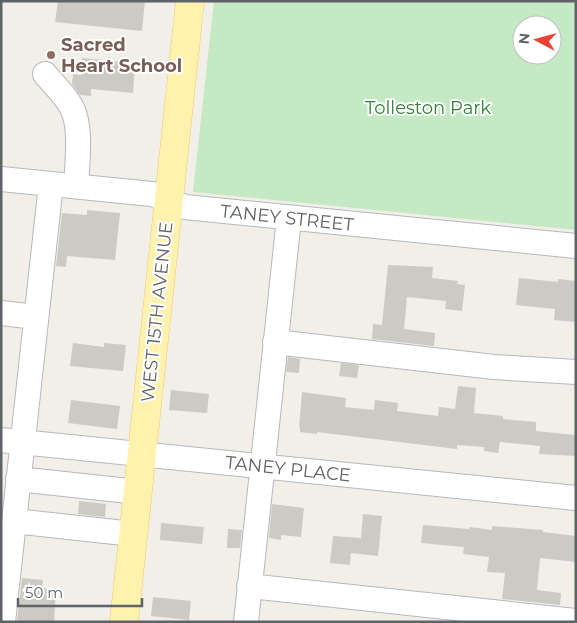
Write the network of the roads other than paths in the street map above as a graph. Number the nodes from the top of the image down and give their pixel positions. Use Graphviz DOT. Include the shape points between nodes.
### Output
graph roads {
  1 [pos="190,1"];
  2 [pos="45,74"];
  3 [pos="1,179"];
  4 [pos="52,184"];
  5 [pos="76,186"];
  6 [pos="169,200"];
  7 [pos="289,218"];
  8 [pos="576,246"];
  9 [pos="1,313"];
  10 [pos="36,317"];
  11 [pos="275,342"];
  12 [pos="576,372"];
  13 [pos="12,441"];
  14 [pos="142,453"];
  15 [pos="262,467"];
  16 [pos="18,479"];
  17 [pos="138,492"];
  18 [pos="576,498"];
  19 [pos="14,521"];
  20 [pos="134,534"];
  21 [pos="5,560"];
  22 [pos="249,586"];
  23 [pos="576,621"];
  24 [pos="3,622"];
  25 [pos="124,622"];
  26 [pos="246,622"];
  1 -- 6 [label="main road, WEST 15TH AVENUE"];
  2 -- 5 [label="street" via="76,118"];
  3 -- 4 [label="street, TANEY STREET"];
  4 -- 5 [label="street, TANEY STREET"];
  4 -- 10 [label="street"];
  5 -- 6 [label="street, TANEY STREET" via="152,194"];
  6 -- 7 [label="street, TANEY STREET" via="185,208"];
  6 -- 14 [label="main road, WEST 15TH AVENUE"];
  7 -- 8 [label="street, TANEY STREET"];
  7 -- 11 [label="street"];
  9 -- 10 [label="street"];
  10 -- 13 [label="street"];
  11 -- 12 [label="street"];
  11 -- 15 [label="street"];
  13 -- 14 [label="street, TANEY PLACE"];
  13 -- 16 [label="street"];
  14 -- 15 [label="street, TANEY PLACE"];
  14 -- 17 [label="main road, WEST 15TH AVENUE"];
  15 -- 18 [label="street, TANEY PLACE"];
  15 -- 22 [label="street"];
  16 -- 17 [label="street"];
  16 -- 19 [label="street"];
  17 -- 20 [label="main road, WEST 15TH AVENUE"];
  19 -- 20 [label="street"];
  19 -- 21 [label="street"];
  20 -- 25 [label="main road, WEST 15TH AVENUE"];
  21 -- 24 [label="street"];
  22 -- 23 [label="street"];
  22 -- 26 [label="street"];
}
